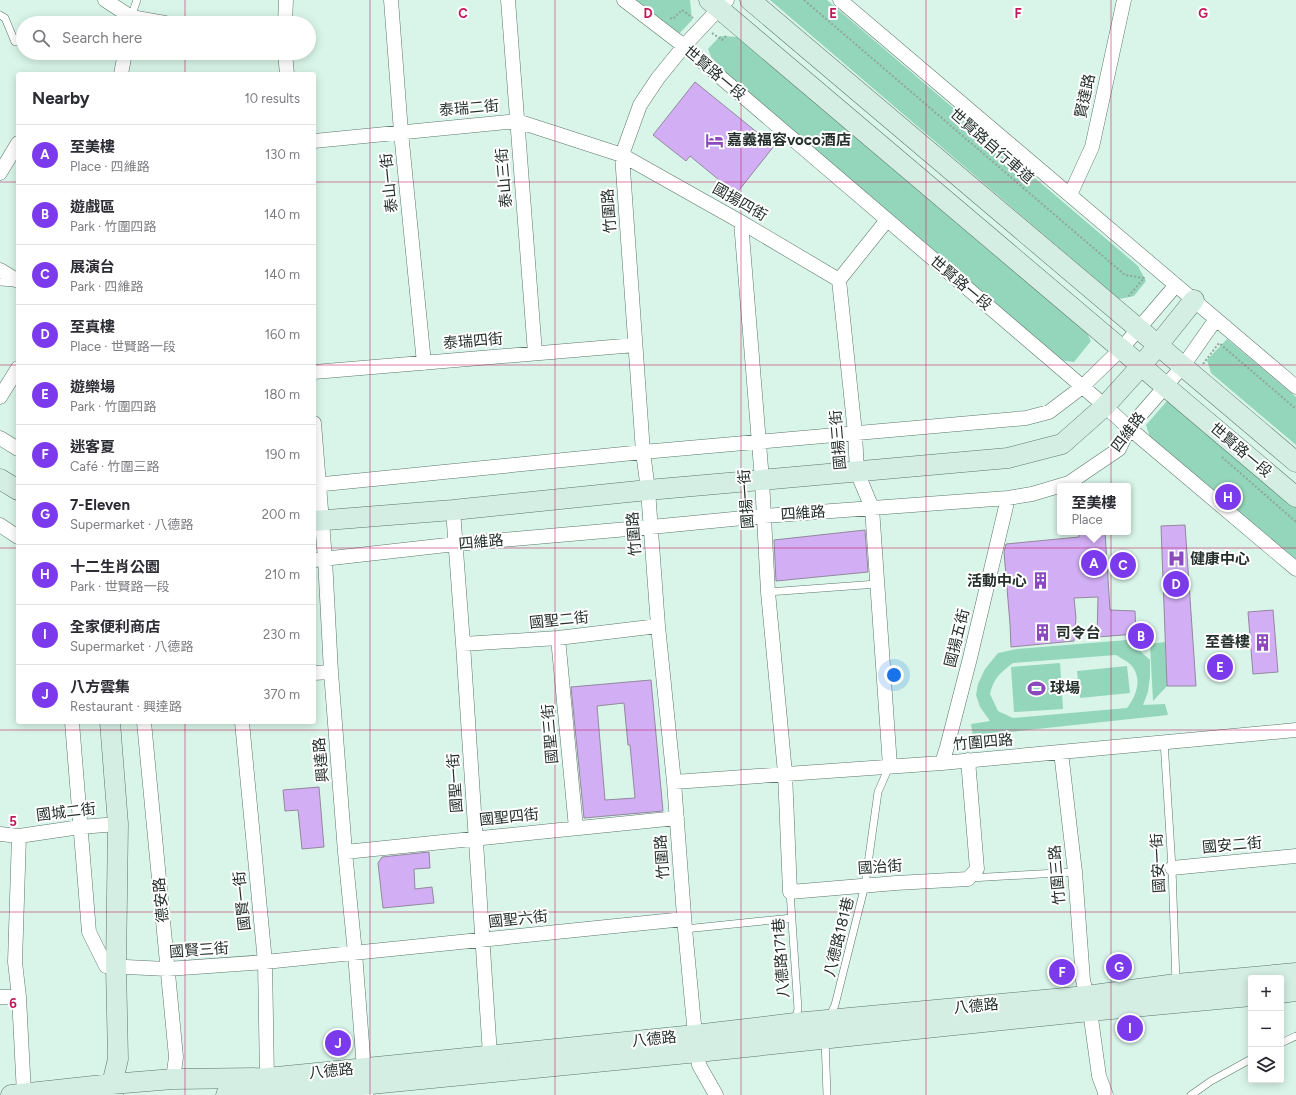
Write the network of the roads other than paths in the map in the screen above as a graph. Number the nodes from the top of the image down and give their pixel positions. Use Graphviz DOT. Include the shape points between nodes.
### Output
graph roads {
  1 [pos="105,0"];
  2 [pos="137,0"];
  3 [pos="286,0"];
  4 [pos="391,0"];
  5 [pos="508,0"];
  6 [pos="624,0"];
  7 [pos="750,0"];
  8 [pos="840,0"];
  9 [pos="1124,0"];
  10 [pos="718,3"];
  11 [pos="0,15"];
  12 [pos="125,16"];
  13 [pos="131,16"];
  14 [pos="285,16"];
  15 [pos="16,42"];
  16 [pos="684,46"];
  17 [pos="124,60"];
  18 [pos="286,60"];
  19 [pos="121,72"];
  20 [pos="287,72"];
  21 [pos="517,121"];
  22 [pos="401,132"];
  23 [pos="316,142"];
  24 [pos="16,146"];
  25 [pos="622,156"];
  26 [pos="0,173"];
  27 [pos="1070,196"];
  28 [pos="887,220"];
  29 [pos="741,222"];
  30 [pos="0,270"];
  31 [pos="839,280"];
  32 [pos="16,281"];
  33 [pos="0,282"];
  34 [pos="16,282"];
  35 [pos="1176,285"];
  36 [pos="1194,300"];
  37 [pos="1216,319"];
  38 [pos="1138,329"];
  39 [pos="635,345"];
  40 [pos="1158,345"];
  41 [pos="1122,348"];
  42 [pos="535,353"];
  43 [pos="424,363"];
  44 [pos="1142,365"];
  45 [pos="1191,367"];
  46 [pos="16,371"];
  47 [pos="316,372"];
  48 [pos="1165,385"];
  49 [pos="1082,387"];
  50 [pos="1296,387"];
  51 [pos="0,397"];
  52 [pos="1105,406"];
  53 [pos="1129,428"];
  54 [pos="855,432"];
  55 [pos="0,438"];
  56 [pos="759,443"];
  57 [pos="16,448"];
  58 [pos="643,452"];
  59 [pos="1296,462"];
  60 [pos="316,464"];
  61 [pos="857,472"];
  62 [pos="0,479"];
  63 [pos="762,480"];
  64 [pos="1066,483"];
  65 [pos="317,485"];
  66 [pos="1057,486"];
  67 [pos="16,489"];
  68 [pos="648,490"];
  69 [pos="1296,496"];
  70 [pos="1008,498"];
  71 [pos="872,508"];
  72 [pos="453,510"];
  73 [pos="764,516"];
  74 [pos="318,521"];
  75 [pos="0,525"];
  76 [pos="651,527"];
  77 [pos="16,536"];
  78 [pos="456,544"];
  79 [pos="320,560"];
  80 [pos="1296,569"];
  81 [pos="877,584"];
  82 [pos="768,592"];
  83 [pos="658,626"];
  84 [pos="558,638"];
  85 [pos="463,644"];
  86 [pos="330,672"];
  87 [pos="316,673"];
  88 [pos="72,724"];
  89 [pos="110,724"];
  90 [pos="144,724"];
  91 [pos="242,724"];
  92 [pos="1296,730"];
  93 [pos="1164,741"];
  94 [pos="1061,752"];
  95 [pos="968,760"];
  96 [pos="942,763"];
  97 [pos="890,766"];
  98 [pos="785,773"];
  99 [pos="674,782"];
  100 [pos="677,818"];
  101 [pos="118,824"];
  102 [pos="80,827"];
  103 [pos="576,828"];
  104 [pos="0,834"];
  105 [pos="19,836"];
  106 [pos="476,838"];
  107 [pos="345,852"];
  108 [pos="1296,856"];
  109 [pos="1172,868"];
  110 [pos="1075,872"];
  111 [pos="968,879"];
  112 [pos="865,886"];
  113 [pos="790,892"];
  114 [pos="792,918"];
  115 [pos="684,924"];
  116 [pos="482,940"];
  117 [pos="355,953"];
  118 [pos="265,962"];
  119 [pos="116,967"];
  120 [pos="167,969"];
  121 [pos="1296,973"];
  122 [pos="1296,991"];
  123 [pos="1284,993"];
  124 [pos="1177,994"];
  125 [pos="1248,996"];
  126 [pos="0,997"];
  127 [pos="19,997"];
  128 [pos="1088,1003"];
  129 [pos="795,1023"];
  130 [pos="826,1029"];
  131 [pos="1296,1036"];
  132 [pos="1284,1042"];
  133 [pos="696,1043"];
  134 [pos="490,1055"];
  135 [pos="1248,1062"];
  136 [pos="267,1078"];
  137 [pos="173,1079"];
  138 [pos="365,1082"];
  139 [pos="113,1089"];
  140 [pos="17,1094"];
  141 [pos="226,1095"];
  142 [pos="716,1095"];
  143 [pos="827,1095"];
  144 [pos="1106,1095"];
  145 [pos="1191,1095"];
  1 -- 12 [label="street"];
  2 -- 13 [label="lane"];
  3 -- 14 [label="street"];
  4 -- 22 [label="street, 泰山一街"];
  5 -- 21 [label="street, 泰山三街"];
  6 -- 16 [label="street, 世賢路一段"];
  7 -- 38 [label="street, 世賢路一段"];
  8 -- 27 [label="street"];
  9 -- 27 [label="street, 賢達路" via="1092,147"];
  10 -- 16 [label="street, 竹圍路"];
  10 -- 41 [label="street, 世賢路一段"];
  11 -- 15 [label="lane" via="5,18"];
  16 -- 25 [label="street, 竹圍路" via="640,105"];
  16 -- 28 [label="street, 世賢路一段"];
  17 -- 19 [label="street"];
  18 -- 20 [label="street"];
  21 -- 22 [label="street, 泰瑞二街"];
  21 -- 25 [label="street, 泰瑞二街"];
  21 -- 42 [label="street, 泰山三街"];
  22 -- 23 [label="street, 泰瑞二街"];
  22 -- 43 [label="street, 泰山一街"];
  24 -- 26 [label="street"];
  25 -- 29 [label="street, 國揚四街"];
  25 -- 39 [label="street, 竹圍路"];
  27 -- 35 [label="street"];
  28 -- 31 [label="street"];
  28 -- 49 [label="street, 世賢路一段"];
  29 -- 31 [label="street, 國揚四街"];
  29 -- 56 [label="street, 國揚一街"];
  30 -- 32 [label="street"];
  31 -- 54 [label="street, 國揚三街"];
  33 -- 34 [label="lane"];
  35 -- 36 [label="street"];
  35 -- 38 [label="street"];
  36 -- 37 [label="street"];
  36 -- 40 [label="street"];
  37 -- 45 [label="street, 四維路"];
  37 -- 50 [label="street"];
  38 -- 40 [label="street, 世賢路一段"];
  38 -- 41 [label="street"];
  39 -- 42 [label="street, 泰瑞四街"];
  39 -- 58 [label="street, 竹圍路"];
  40 -- 44 [label="street"];
  40 -- 45 [label="street, 世賢路一段"];
  41 -- 44 [label="street, 世賢路一段"];
  41 -- 49 [label="street"];
  42 -- 43 [label="street, 泰瑞四街"];
  43 -- 47 [label="street, 泰瑞四街"];
  44 -- 48 [label="street, 世賢路一段"];
  44 -- 52 [label="street"];
  45 -- 48 [label="street, 四維路"];
  45 -- 59 [label="street, 世賢路一段"];
  46 -- 51 [label="street"];
  48 -- 53 [label="street, 四維路"];
  48 -- 69 [label="street, 世賢路一段"];
  49 -- 52 [label="street, 世賢路一段"];
  49 -- 54 [label="street" via="1049,412 1026,418"];
  52 -- 53 [label="street, 世賢路一段"];
  52 -- 61 [label="street" via="1062,444 1008,458"];
  53 -- 64 [label="street, 四維路" via="1119,450"];
  53 -- 80 [label="street, 世賢路一段"];
  54 -- 56 [label="street"];
  54 -- 61 [label="street, 國揚三街"];
  55 -- 57 [label="street"];
  56 -- 58 [label="street"];
  56 -- 63 [label="street, 國揚一街"];
  58 -- 65 [label="street"];
  58 -- 68 [label="street, 竹圍路"];
  60 -- 65 [label="street, 興達路"];
  61 -- 63 [label="street"];
  61 -- 71 [label="street, 國揚三街"];
  62 -- 67 [label="street"];
  63 -- 68 [label="street"];
  63 -- 73 [label="street, 國揚一街"];
  65 -- 74 [label="street, 興達路"];
  66 -- 70 [label="street, 四維路"];
  68 -- 72 [label="street"];
  68 -- 76 [label="street, 竹圍路"];
  70 -- 71 [label="street, 四維路"];
  70 -- 96 [label="street, 國揚五街"];
  71 -- 73 [label="street, 四維路"];
  71 -- 81 [label="street, 國揚三街"];
  72 -- 74 [label="street"];
  72 -- 78 [label="street, 國聖一街"];
  73 -- 76 [label="street, 四維路"];
  73 -- 82 [label="street, 國揚一街"];
  74 -- 79 [label="street, 興達路"];
  75 -- 77 [label="street"];
  76 -- 78 [label="street, 四維路"];
  76 -- 83 [label="street, 竹圍路"];
  78 -- 79 [label="street, 四維路"];
  78 -- 85 [label="street, 國聖一街"];
  79 -- 86 [label="street, 興達路"];
  81 -- 82 [label="lane"];
  81 -- 97 [label="street, 國揚三街"];
  82 -- 98 [label="street, 國揚一街"];
  83 -- 84 [label="street, 國聖二街"];
  83 -- 99 [label="street, 竹圍路"];
  84 -- 85 [label="street, 國聖二街"];
  84 -- 103 [label="street, 國聖三街"];
  85 -- 106 [label="street, 國聖一街"];
  86 -- 87 [label="street"];
  86 -- 107 [label="street, 興達路"];
  88 -- 102 [label="street"];
  89 -- 101 [label="street"];
  90 -- 120 [label="street, 德安路"];
  91 -- 118 [label="street, 國賢一街"];
  92 -- 93 [label="street, 竹圍四路"];
  93 -- 94 [label="street, 竹圍四路"];
  93 -- 109 [label="lane, 國安一街"];
  94 -- 95 [label="street, 竹圍四路"];
  94 -- 110 [label="street, 竹圍三路"];
  95 -- 96 [label="street, 竹圍四路"];
  95 -- 111 [label="street" via="977,869"];
  96 -- 97 [label="street, 竹圍四路"];
  97 -- 98 [label="street, 竹圍四路"];
  97 -- 112 [label="lane, 八德路181巷" via="878,792"];
  98 -- 99 [label="street, 竹圍四路"];
  98 -- 113 [label="street"];
  99 -- 100 [label="street, 竹圍路"];
  100 -- 103 [label="street, 國聖四街"];
  100 -- 115 [label="street, 竹圍路"];
  101 -- 102 [label="street, 國城二街"];
  101 -- 119 [label="street"];
  102 -- 105 [label="street, 國城二街"];
  102 -- 119 [label="street" via="89,932 106,966"];
  103 -- 106 [label="street, 國聖四街"];
  104 -- 105 [label="street, 國城二街"];
  105 -- 127 [label="street, 國城二街" via="16,962"];
  106 -- 107 [label="street, 國聖四街"];
  106 -- 116 [label="street, 國聖一街"];
  107 -- 117 [label="street, 興達路"];
  108 -- 109 [label="street, 國安二街"];
  109 -- 124 [label="lane, 國安一街"];
  110 -- 111 [label="lane"];
  110 -- 128 [label="street, 竹圍三路" via="1083,980"];
  111 -- 112 [label="street, 國治街"];
  112 -- 113 [label="street, 國治街"];
  112 -- 130 [label="lane, 八德路181巷" via="835,1005"];
  113 -- 114 [label="lane, 八德路171巷"];
  114 -- 115 [label="lane"];
  114 -- 129 [label="lane, 八德路171巷" via="798,1010"];
  115 -- 116 [label="street, 國聖六街"];
  115 -- 133 [label="street, 竹圍路"];
  116 -- 117 [label="street, 國聖六街"];
  116 -- 134 [label="street, 國聖一街"];
  117 -- 118 [label="street, 國賢三街"];
  117 -- 138 [label="street, 興達路"];
  118 -- 120 [label="street, 國賢三街"];
  118 -- 136 [label="street, 國賢一街"];
  119 -- 120 [label="street, 國賢三街"];
  119 -- 139 [label="street" via="118,1059"];
  120 -- 137 [label="street, 德安路" via="176,1057"];
  121 -- 124 [label="street, 八德路"];
  122 -- 123 [label="street"];
  124 -- 125 [label="street, 八德路"];
  124 -- 128 [label="street, 八德路"];
  126 -- 127 [label="street"];
  127 -- 140 [label="street, 國城二街"];
  128 -- 130 [label="street, 八德路"];
  128 -- 144 [label="street, 竹圍三路" via="1099,1076"];
  129 -- 130 [label="street, 八德路"];
  129 -- 133 [label="street, 八德路"];
  130 -- 133 [label="street, 八德路"];
  130 -- 143 [label="lane"];
  131 -- 132 [label="lane"];
  133 -- 134 [label="street, 八德路"];
  133 -- 138 [label="street, 八德路"];
  133 -- 142 [label="street, 竹圍路" via="699,1065"];
  134 -- 138 [label="street, 八德路"];
  135 -- 145 [label="lane"];
  136 -- 137 [label="street, 八德路"];
  136 -- 138 [label="street, 八德路"];
  137 -- 139 [label="street, 八德路"];
  138 -- 141 [label="street, 八德路" via="310,1090"];
  139 -- 140 [label="street, 八德路"];
}
